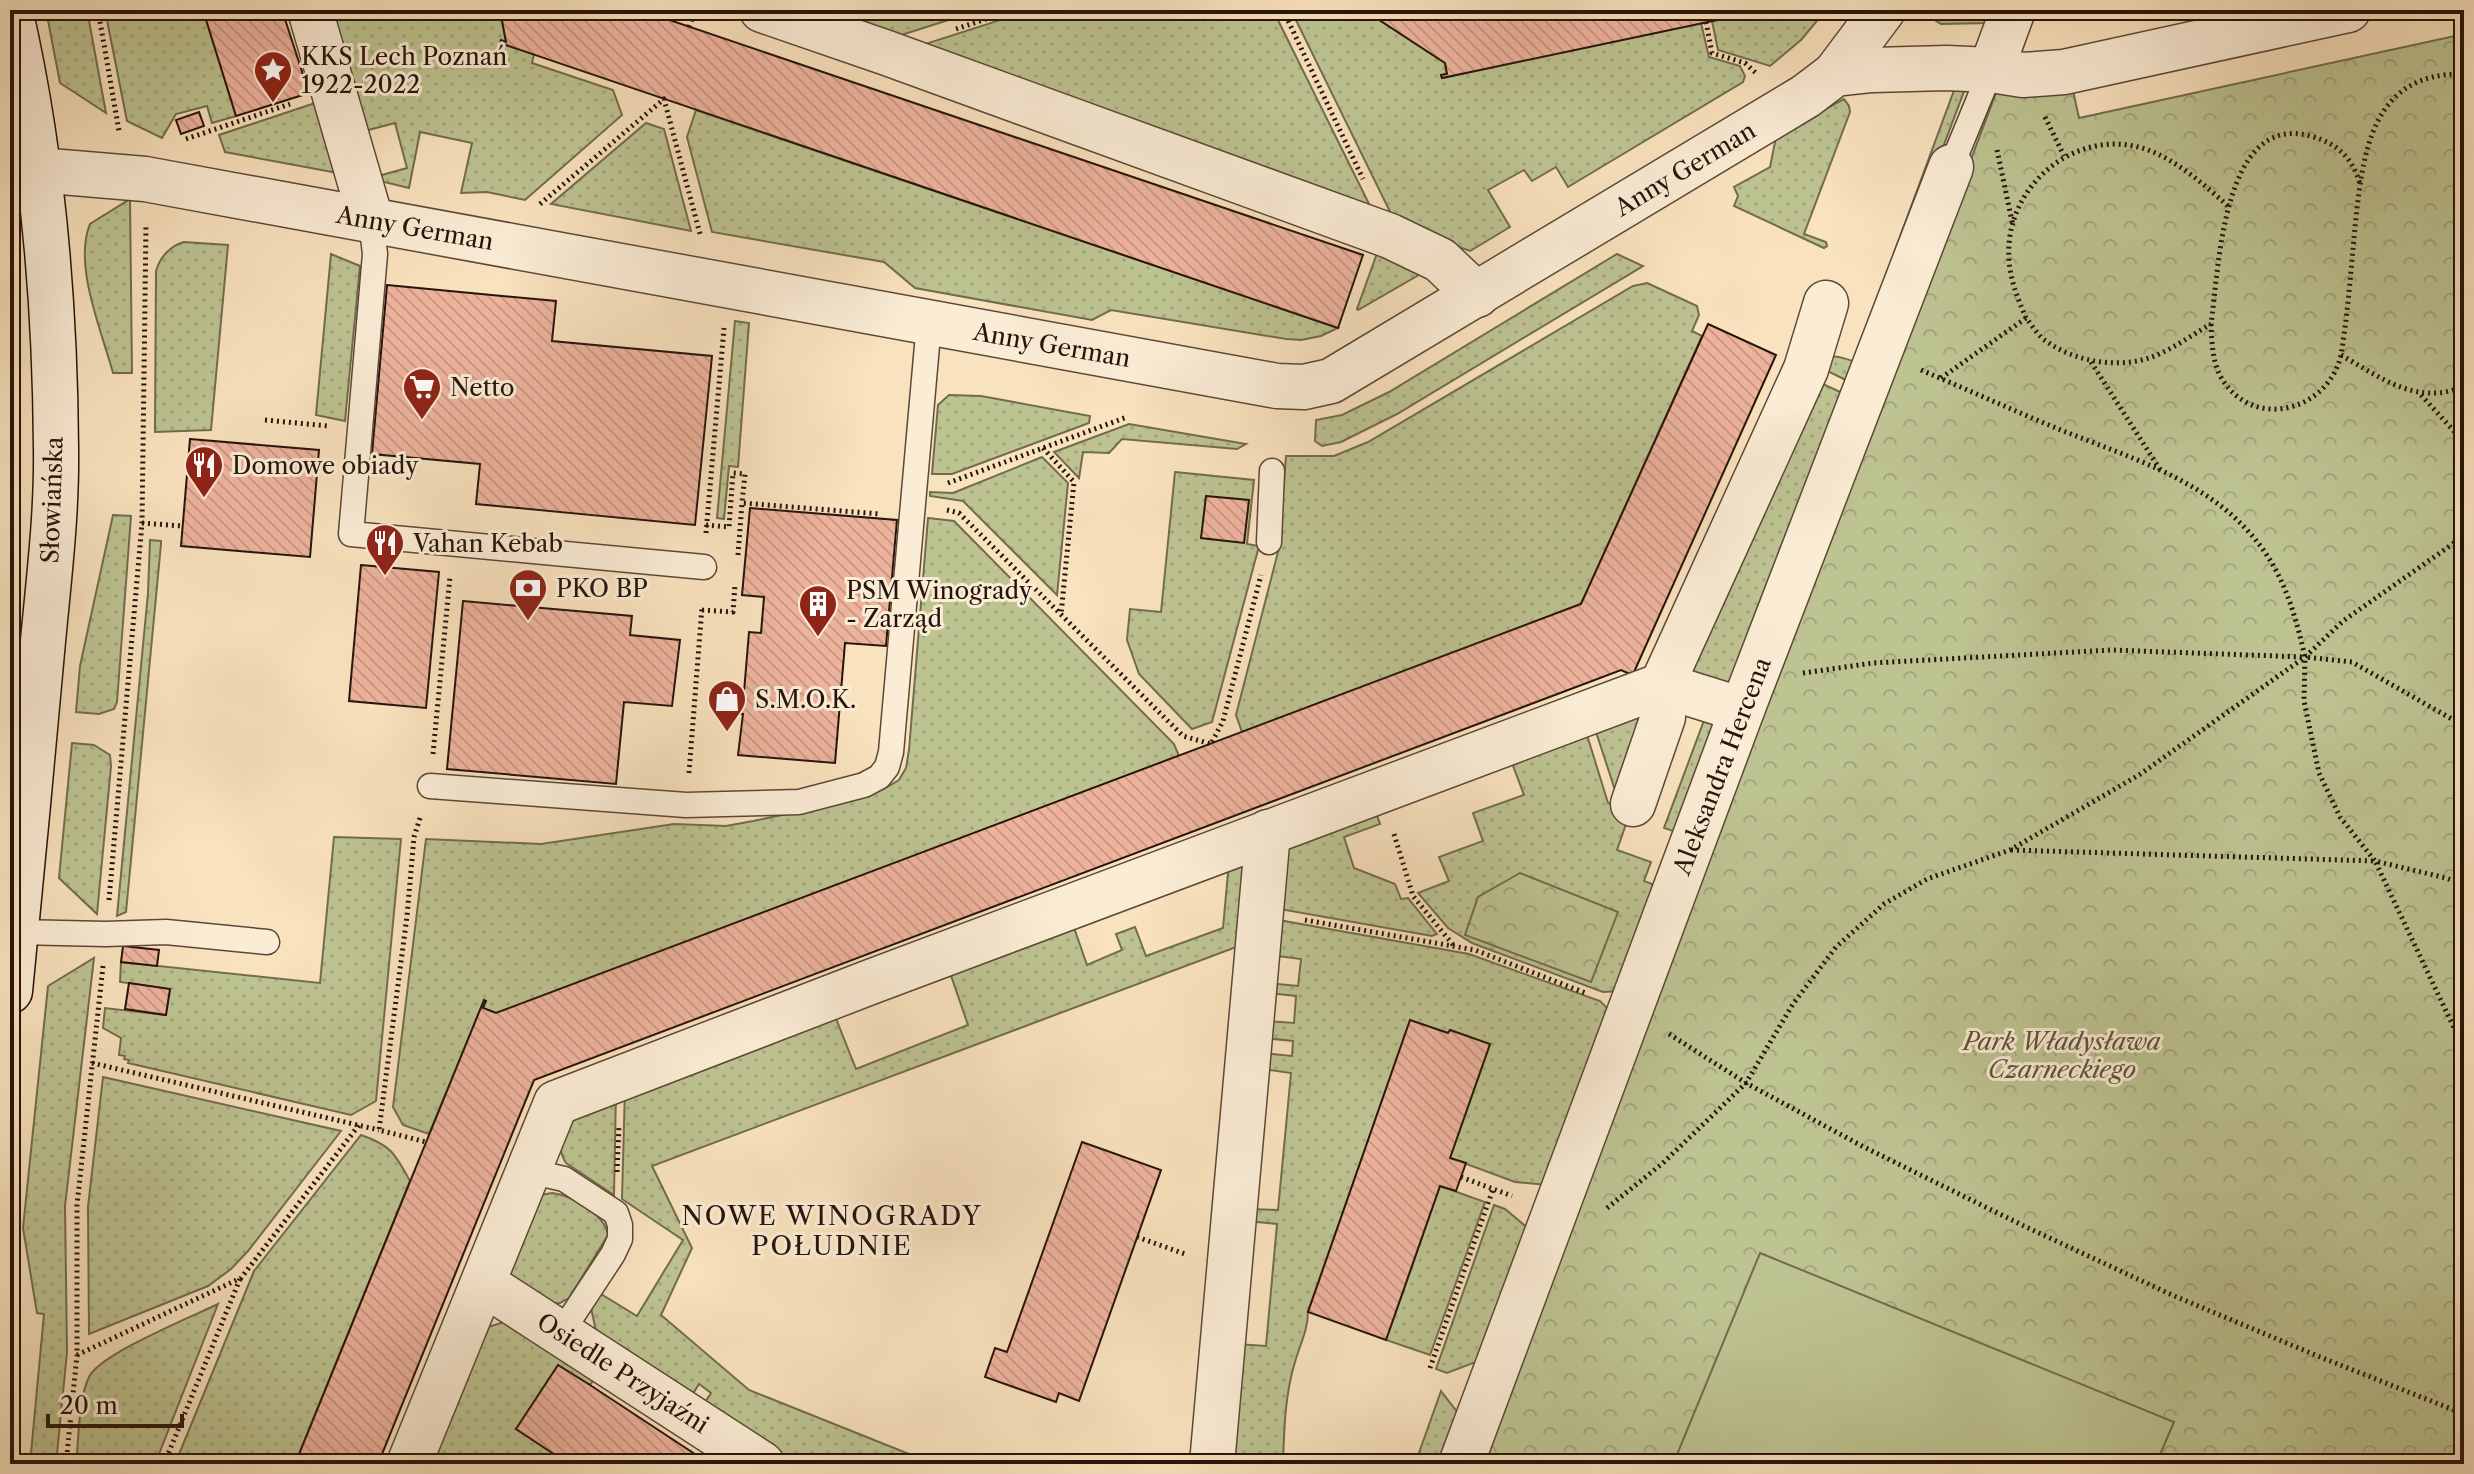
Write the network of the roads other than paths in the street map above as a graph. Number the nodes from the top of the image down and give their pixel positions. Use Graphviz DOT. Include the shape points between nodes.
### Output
graph roads {
  1 [pos="10,10"];
  2 [pos="310,10"];
  3 [pos="762,10"];
  4 [pos="1883,10"];
  5 [pos="2013,10"];
  6 [pos="2348,10"];
  7 [pos="1991,70"];
  8 [pos="1835,74"];
  9 [pos="1951,167"];
  10 [pos="38,170"];
  11 [pos="371,220"];
  12 [pos="1477,295"];
  13 [pos="1826,303"];
  14 [pos="929,323"];
  15 [pos="1272,471"];
  16 [pos="1269,542"];
  17 [pos="704,567"];
  18 [pos="1662,685"];
  19 [pos="1748,696"];
  20 [pos="430,786"];
  21 [pos="1633,804"];
  22 [pos="19,810"];
  23 [pos="1268,832"];
  24 [pos="16,932"];
  25 [pos="267,942"];
  26 [pos="10,991"];
  27 [pos="529,1171"];
  28 [pos="483,1283"];
  29 [pos="561,1333"];
  30 [pos="409,1464"];
  31 [pos="762,1464"];
  32 [pos="1212,1464"];
  33 [pos="1461,1464"];
  1 -- 10 [label="street, Słowiańska"];
  2 -- 11 [label="street"];
  3 -- 12 [label="street" via="1390,236 1440,260"];
  4 -- 8 [label="street"];
  5 -- 7 [label="street"];
  6 -- 7 [label="street" via="2064,72 2023,75"];
  7 -- 8 [label="street"];
  7 -- 9 [label="lane, Aleksandra Hercena"];
  8 -- 12 [label="street, Anny German"];
  9 -- 19 [label="street, Aleksandra Hercena"];
  10 -- 11 [label="street, Anny German" via="146,162"];
  10 -- 22 [label="street, Słowiańska" via="56,450 54,516"];
  11 -- 14 [label="street, Anny German"];
  11 -- 17 [label="lane" via="375,254 351,534"];
  12 -- 14 [label="street, Anny German" via="1331,381 1304,387"];
  13 -- 18 [label="street" via="1806,369"];
  14 -- 20 [label="lane" via="891,752 879,777 799,802 686,805"];
  15 -- 16 [label="lane"];
  18 -- 19 [label="street"];
  18 -- 21 [label="street" via="1663,717"];
  18 -- 23 [label="street"];
  19 -- 33 [label="street, Aleksandra Hercena"];
  22 -- 24 [label="street, Słowiańska"];
  23 -- 27 [label="street" via="556,1103"];
  23 -- 32 [label="street"];
  24 -- 25 [label="lane" via="166,932"];
  24 -- 26 [label="street, Słowiańska"];
  27 -- 28 [label="street"];
  27 -- 29 [label="lane" via="564,1179 616,1213 620,1225 613,1254"];
  28 -- 29 [label="street, Osiedle Przyjaźni"];
  28 -- 30 [label="street"];
  29 -- 31 [label="street, Osiedle Przyjaźni"];
}
